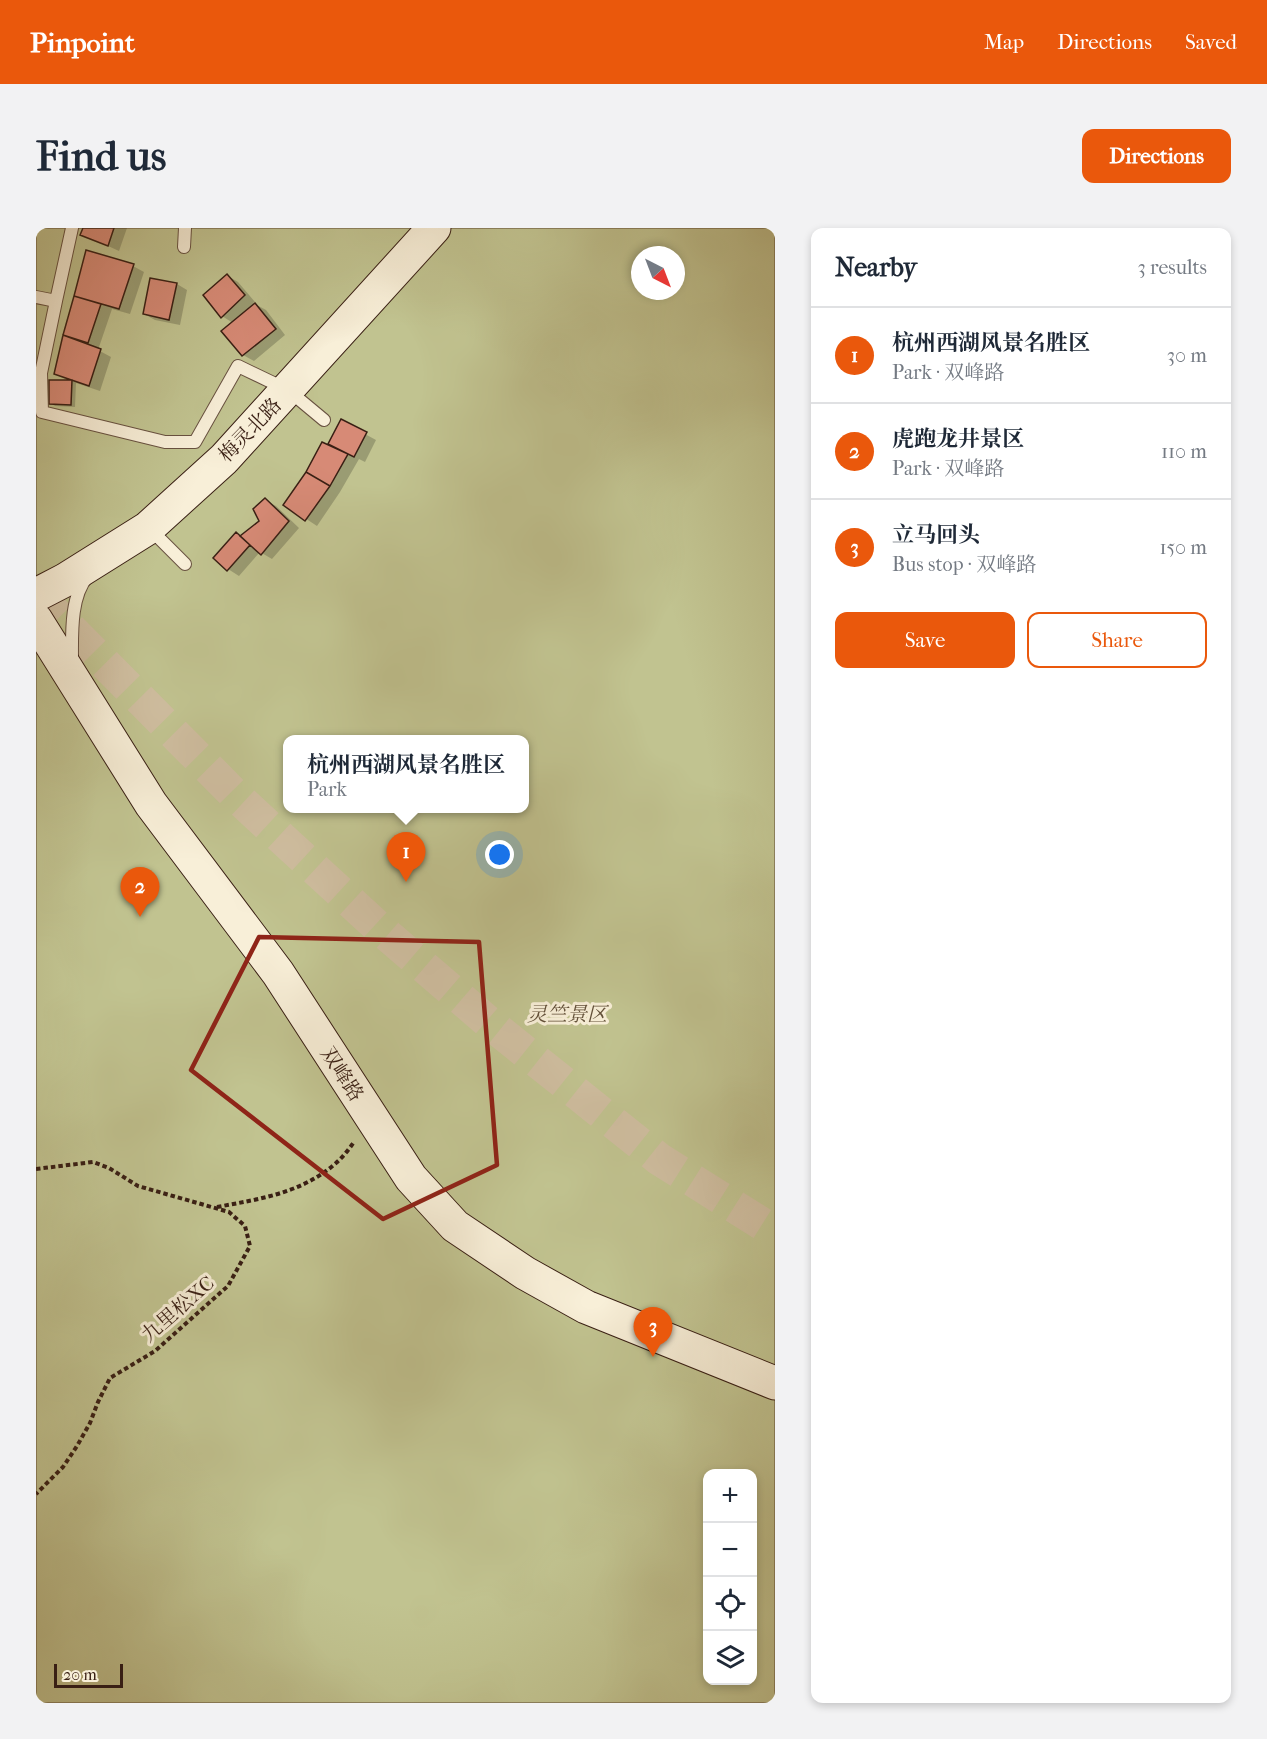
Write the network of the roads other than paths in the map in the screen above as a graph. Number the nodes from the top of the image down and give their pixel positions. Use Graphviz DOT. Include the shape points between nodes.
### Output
graph roads {
  1 [pos="72,228"];
  2 [pos="185,228"];
  3 [pos="434,228"];
  4 [pos="184,247"];
  5 [pos="36,297"];
  6 [pos="56,301"];
  7 [pos="288,390"];
  8 [pos="324,420"];
  9 [pos="148,528"];
  10 [pos="109,551"];
  11 [pos="185,564"];
  12 [pos="36,595"];
  13 [pos="36,620"];
  14 [pos="90,709"];
  15 [pos="775,1383"];
  1 -- 6 [label="lane"];
  2 -- 4 [label="lane"];
  3 -- 7 [label="street, 梅灵北路"];
  5 -- 6 [label="lane"];
  6 -- 7 [label="lane" via="41,374 42,412 165,442 195,442 238,366"];
  7 -- 8 [label="lane"];
  7 -- 9 [label="street, 梅灵北路" via="224,459"];
  9 -- 10 [label="street, 梅灵北路"];
  9 -- 11 [label="lane"];
  10 -- 12 [label="street, 梅灵北路"];
  10 -- 14 [label="lane" via="82,582 72,619 72,668"];
  13 -- 14 [label="street, 双峰路"];
  14 -- 15 [label="street, 双峰路" via="152,804 278,973 411,1178 455,1226 525,1273 586,1307"];
}
